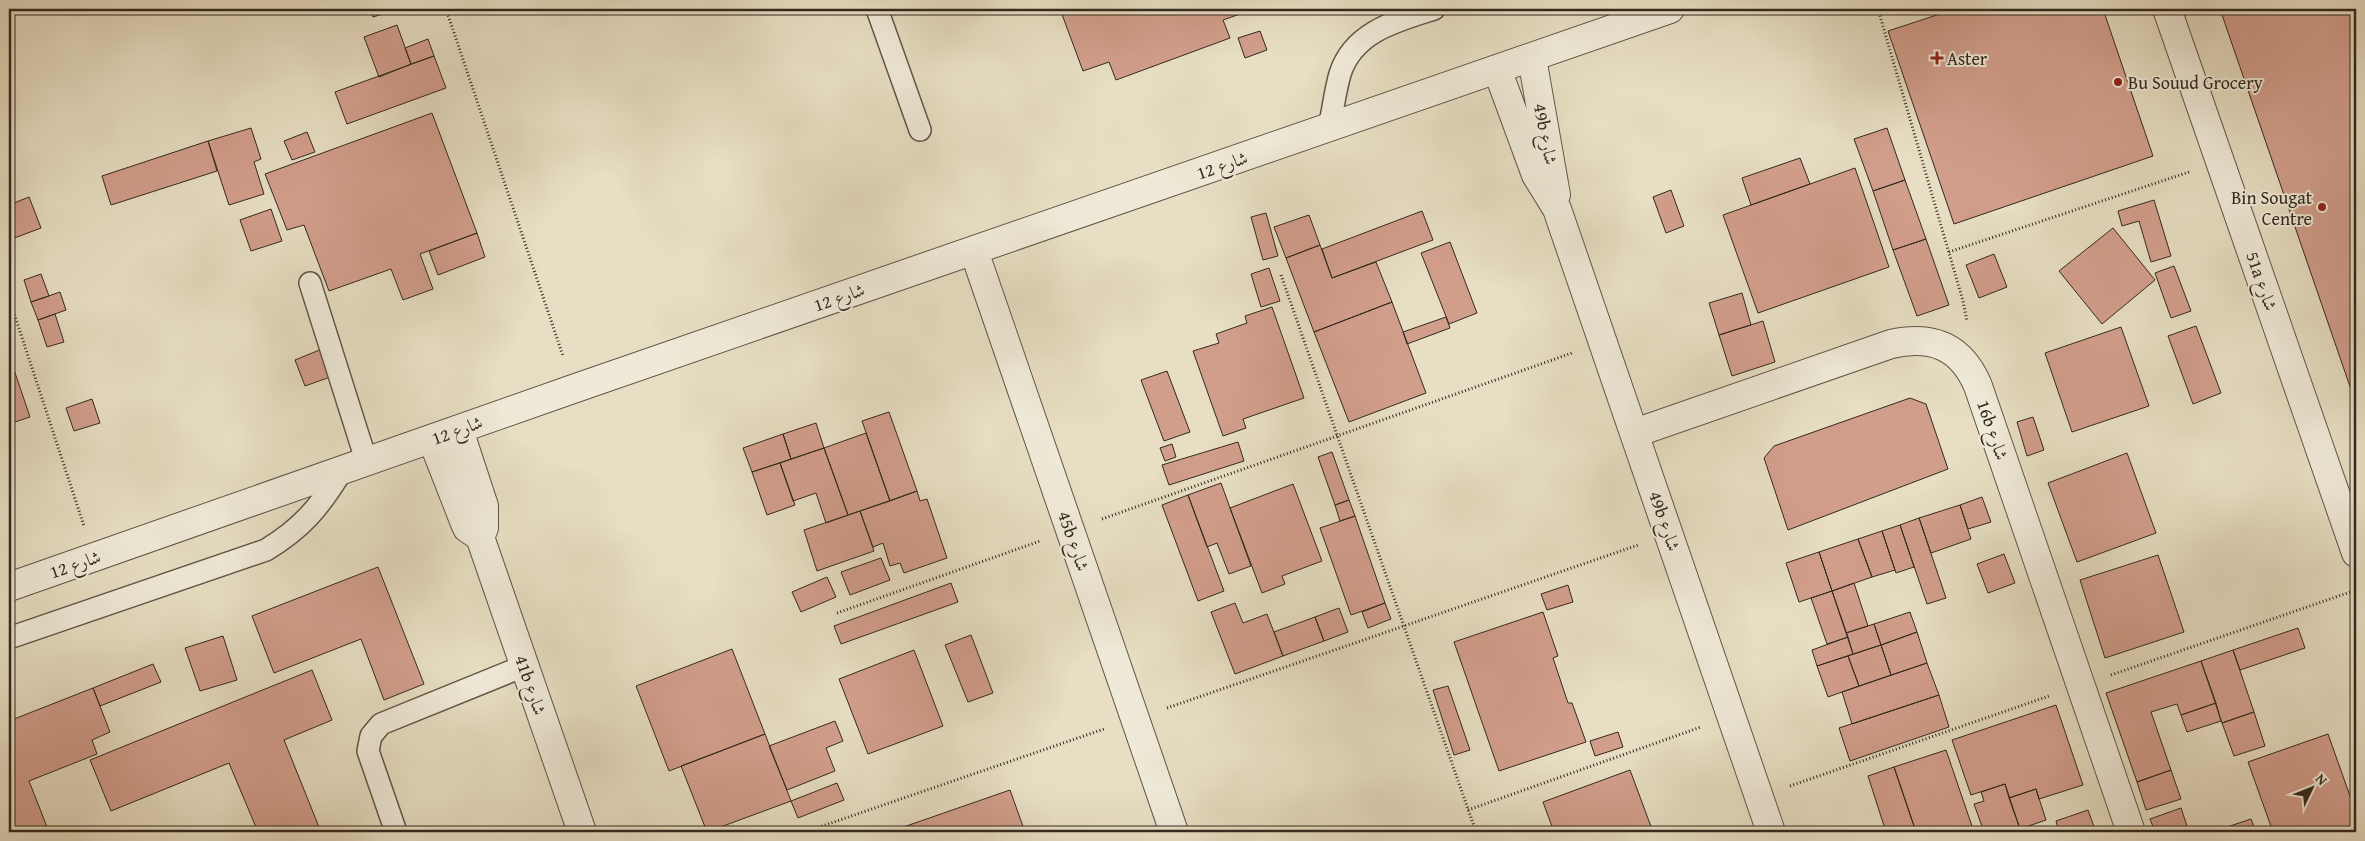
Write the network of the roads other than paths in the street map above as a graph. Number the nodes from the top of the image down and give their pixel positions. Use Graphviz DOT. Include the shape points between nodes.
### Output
graph roads {
  1 [pos="877,9"];
  2 [pos="1434,9"];
  3 [pos="1670,9"];
  4 [pos="2167,9"];
  5 [pos="1633,14"];
  6 [pos="1532,58"];
  7 [pos="1497,70"];
  8 [pos="1329,128"];
  9 [pos="920,130"];
  10 [pos="1556,210"];
  11 [pos="974,251"];
  12 [pos="310,283"];
  13 [pos="459,430"];
  14 [pos="1635,433"];
  15 [pos="432,439"];
  16 [pos="367,463"];
  17 [pos="341,472"];
  18 [pos="480,537"];
  19 [pos="2356,553"];
  20 [pos="9,587"];
  21 [pos="9,638"];
  22 [pos="524,666"];
  23 [pos="396,832"];
  24 [pos="582,832"];
  25 [pos="1174,832"];
  26 [pos="1771,832"];
  27 [pos="2130,832"];
  1 -- 9 [label="lane"];
  2 -- 8 [label="lane" via="1373,31 1358,43 1347,57 1340,75"];
  3 -- 5 [label="street, شارع 12"];
  4 -- 19 [label="street, 51a شارع"];
  5 -- 6 [label="street, شارع 12"];
  6 -- 7 [label="street, شارع 12"];
  6 -- 10 [label="street, 49b شارع" via="1553,172"];
  7 -- 8 [label="street, شارع 12"];
  7 -- 10 [label="street, 49b شارع" via="1536,175"];
  8 -- 11 [label="street, شارع 12"];
  10 -- 14 [label="street, 49b شارع"];
  11 -- 13 [label="street, شارع 12"];
  11 -- 25 [label="street, 45b شارع"];
  12 -- 16 [label="lane"];
  13 -- 15 [label="street, شارع 12"];
  13 -- 18 [label="street" via="484,506 486,517"];
  14 -- 26 [label="street, 49b شارع"];
  14 -- 27 [label="street, 16b شارع" via="1891,344 1910,340 1930,341 1964,361 1978,386"];
  15 -- 16 [label="street, شارع 12"];
  15 -- 18 [label="street, 41b شارع" via="464,522"];
  16 -- 17 [label="street, شارع 12"];
  17 -- 20 [label="street, شارع 12"];
  17 -- 21 [label="lane" via="311,516 292,534 266,550"];
  18 -- 22 [label="street, 41b شارع"];
  22 -- 23 [label="lane" via="381,724 371,736 368,751"];
  22 -- 24 [label="street, 41b شارع"];
}
